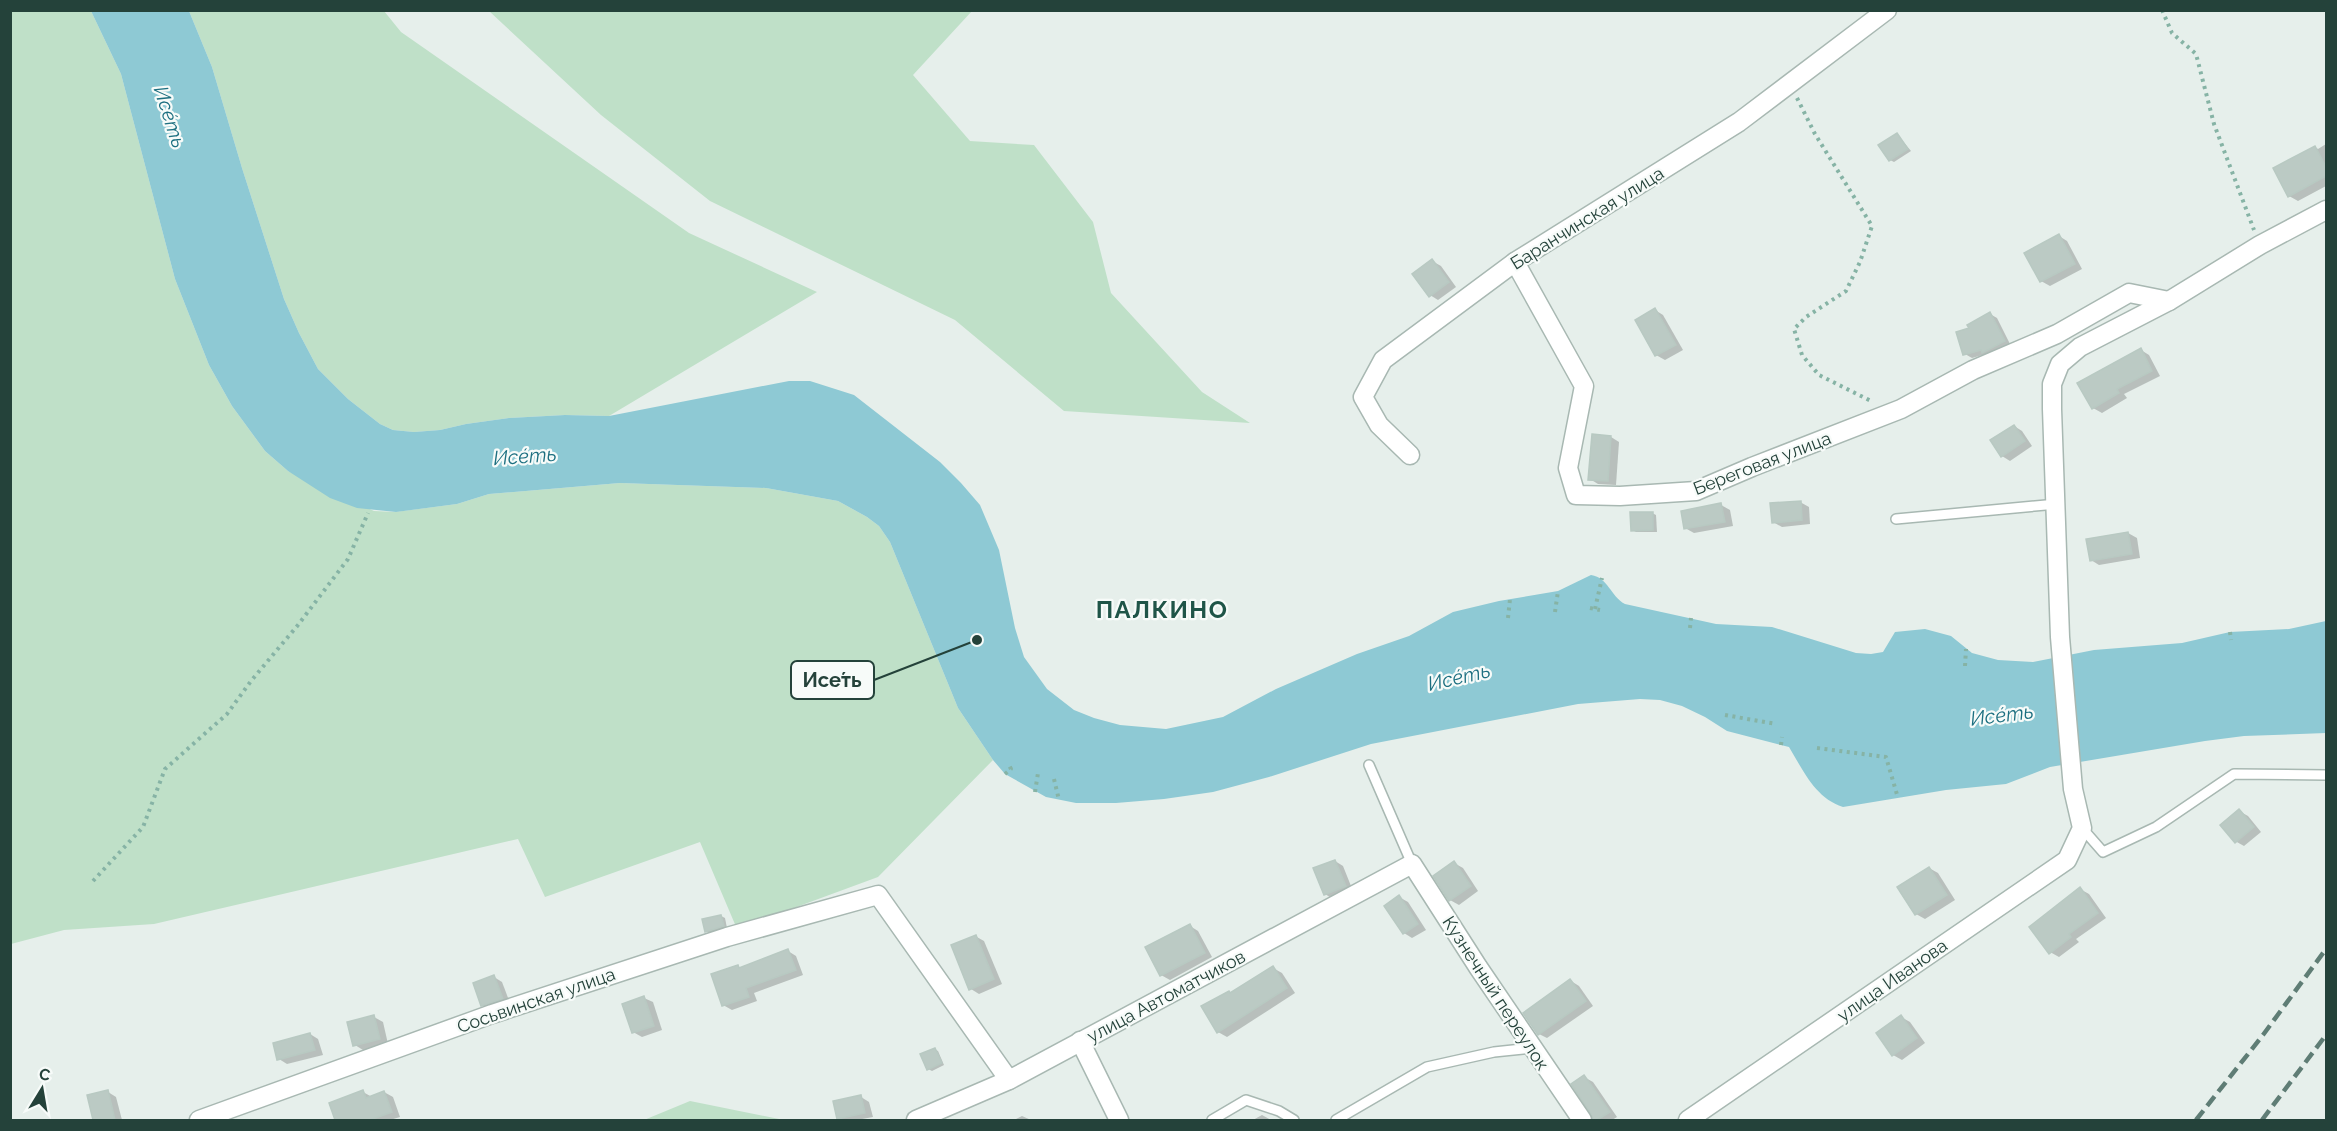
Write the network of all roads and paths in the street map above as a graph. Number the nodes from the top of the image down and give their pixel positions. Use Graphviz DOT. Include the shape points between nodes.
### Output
graph roads {
  1 [pos="1887,10"];
  2 [pos="2162,10"];
  3 [pos="1790,84"];
  4 [pos="2326,210"];
  5 [pos="2260,245"];
  6 [pos="1515,262"];
  7 [pos="2169,301"];
  8 [pos="1901,409"];
  9 [pos="1410,455"];
  10 [pos="2056,504"];
  11 [pos="368,513"];
  12 [pos="1896,519"];
  13 [pos="1602,578"];
  14 [pos="1558,591"];
  15 [pos="1509,599"];
  16 [pos="1595,609"];
  17 [pos="1555,612"];
  18 [pos="1508,618"];
  19 [pos="1691,618"];
  20 [pos="1689,628"];
  21 [pos="2230,632"];
  22 [pos="2231,640"];
  23 [pos="1966,649"];
  24 [pos="1965,666"];
  25 [pos="1725,715"];
  26 [pos="1776,724"];
  27 [pos="1782,737"];
  28 [pos="1780,745"];
  29 [pos="1817,748"];
  30 [pos="1008,763"];
  31 [pos="1369,765"];
  32 [pos="1038,772"];
  33 [pos="1005,774"];
  34 [pos="2326,775"];
  35 [pos="1054,779"];
  36 [pos="1035,792"];
  37 [pos="1898,798"];
  38 [pos="1059,800"];
  39 [pos="2082,828"];
  40 [pos="1412,864"];
  41 [pos="93,881"];
  42 [pos="1080,1041"];
  43 [pos="1532,1048"];
  44 [pos="1009,1080"];
  45 [pos="200,1120"];
  46 [pos="916,1120"];
  47 [pos="1119,1120"];
  48 [pos="1212,1120"];
  49 [pos="1294,1120"];
  50 [pos="1336,1120"];
  51 [pos="1582,1120"];
  52 [pos="1688,1120"];
  1 -- 3 [label="street, Баранчинская улица"];
  2 -- 5 [label="path" via="2172,33 2196,54 2214,124"];
  3 -- 6 [label="street, Баранчинская улица" via="1739,122"];
  3 -- 8 [label="path" via="1815,134 1872,226 1846,291 1806,316 1794,329 1802,355 1819,375 1876,404"];
  4 -- 5 [label="street"];
  5 -- 7 [label="street"];
  6 -- 8 [label="street, Береговая улица" via="1584,386 1568,468 1576,495 1696,491"];
  6 -- 9 [label="street, Баранчинская улица" via="1383,360 1363,397 1378,425"];
  7 -- 8 [label="street, Береговая улица" via="2129,293 2057,334 1973,370"];
  7 -- 10 [label="street" via="2080,347 2060,364 2052,384"];
  10 -- 12 [label="lane"];
  10 -- 39 [label="street" via="2060,637 2073,789"];
  11 -- 41 [label="path" via="348,559 227,714 165,768 143,827"];
  13 -- 16 [label="path"];
  14 -- 17 [label="path"];
  15 -- 18 [label="path"];
  19 -- 20 [label="path"];
  21 -- 22 [label="path"];
  23 -- 24 [label="path"];
  25 -- 26 [label="path"];
  27 -- 28 [label="path"];
  29 -- 37 [label="path" via="1886,757"];
  30 -- 33 [label="path" via="1011,769"];
  31 -- 40 [label="lane"];
  32 -- 36 [label="path"];
  34 -- 39 [label="lane" via="2234,774 2156,827 2103,852"];
  35 -- 38 [label="path"];
  39 -- 52 [label="street, улица Иванова" via="2067,860"];
  40 -- 42 [label="street, улица Автоматчиков"];
  40 -- 43 [label="street, Кузнечный переулок"];
  42 -- 44 [label="street, улица Автоматчиков"];
  42 -- 47 [label="street"];
  43 -- 50 [label="lane" via="1427,1067"];
  43 -- 51 [label="street, Кузнечный переулок"];
  44 -- 45 [label="street, Сосьвинская улица" via="878,895 727,937 492,1014"];
  44 -- 46 [label="street, улица Автоматчиков"];
  48 -- 49 [label="lane" via="1246,1100 1279,1110"];
}
